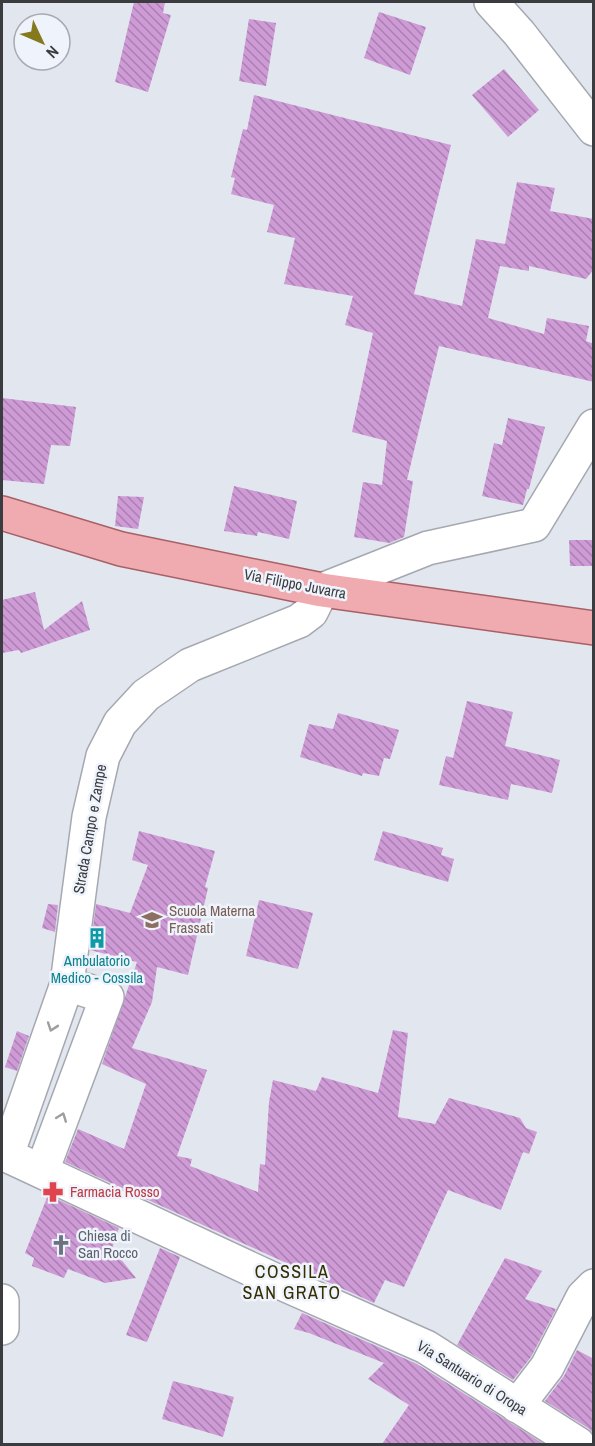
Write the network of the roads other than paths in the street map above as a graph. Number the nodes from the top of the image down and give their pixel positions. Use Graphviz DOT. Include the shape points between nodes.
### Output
graph roads {
  1 [pos="490,2"];
  2 [pos="594,129"];
  3 [pos="594,426"];
  4 [pos="2,513"];
  5 [pos="322,590"];
  6 [pos="594,628"];
  7 [pos="67,984"];
  8 [pos="4,1154"];
  9 [pos="42,1172"];
  10 [pos="594,1286"];
  11 [pos="2,1301"];
  12 [pos="2,1328"];
  13 [pos="517,1406"];
  14 [pos="578,1444"];
  1 -- 2 [label="street"];
  3 -- 5 [label="street" via="534,525 428,548"];
  4 -- 5 [label="main road, Via Filippo Juvarra" via="121,549"];
  5 -- 6 [label="main road, Via Filippo Juvarra"];
  5 -- 7 [label="street, Strada Campo e Zampe" via="311,612 298,621 190,665 146,694 120,723 103,756 89,817"];
  7 -- 8 [label="street, Strada Campo e Zampe, one-way"];
  9 -- 7 [label="street, one-way" via="107,997"];
  8 -- 9 [label="street, Via Santuario di Oropa"];
  9 -- 13 [label="street, Via Santuario di Oropa" via="426,1347"];
  10 -- 13 [label="street" via="583,1297 547,1367"];
  11 -- 12 [label="street"];
  13 -- 14 [label="street, Via Santuario di Oropa"];
}
